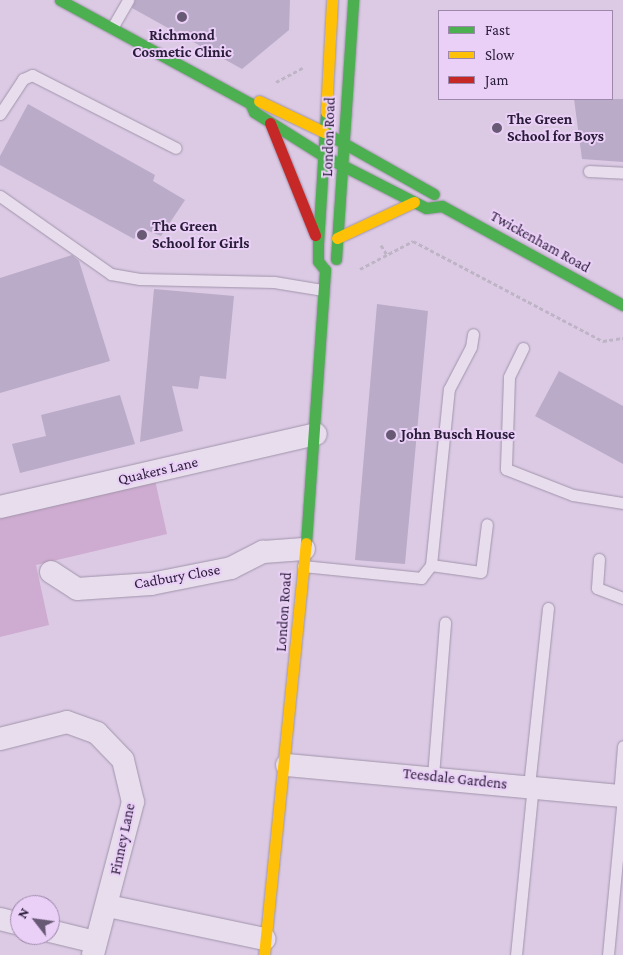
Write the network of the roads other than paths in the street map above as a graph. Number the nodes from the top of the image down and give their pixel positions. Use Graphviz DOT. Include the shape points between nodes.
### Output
graph roads {
  1 [pos="60,0"];
  2 [pos="128,0"];
  3 [pos="332,0"];
  4 [pos="353,0"];
  5 [pos="89,7"];
  6 [pos="112,28"];
  7 [pos="255,102"];
  8 [pos="0,114"];
  9 [pos="270,123"];
  10 [pos="324,132"];
  11 [pos="346,144"];
  12 [pos="176,148"];
  13 [pos="324,156"];
  14 [pos="344,166"];
  15 [pos="589,172"];
  16 [pos="623,173"];
  17 [pos="0,196"];
  18 [pos="414,202"];
  19 [pos="442,206"];
  20 [pos="337,238"];
  21 [pos="318,244"];
  22 [pos="325,270"];
  23 [pos="323,290"];
  24 [pos="623,306"];
  25 [pos="473,334"];
  26 [pos="523,348"];
  27 [pos="316,434"];
  28 [pos="623,503"];
  29 [pos="0,507"];
  30 [pos="487,524"];
  31 [pos="303,558"];
  32 [pos="599,559"];
  33 [pos="431,565"];
  34 [pos="51,572"];
  35 [pos="623,598"];
  36 [pos="548,608"];
  37 [pos="445,622"];
  38 [pos="0,739"];
  39 [pos="623,746"];
  40 [pos="287,766"];
  41 [pos="433,776"];
  42 [pos="531,786"];
  43 [pos="621,796"];
  44 [pos="108,906"];
  45 [pos="60,935"];
  46 [pos="264,947"];
  47 [pos="94,949"];
  48 [pos="516,955"];
  49 [pos="608,955"];
  1 -- 5 [label="main road"];
  2 -- 6 [label="lane"];
  3 -- 10 [label="main road, London Road"];
  4 -- 11 [label="main road, London Road"];
  5 -- 6 [label="main road"];
  6 -- 7 [label="main road"];
  7 -- 9 [label="main road"];
  7 -- 10 [label="main road, Twickenham Road"];
  8 -- 12 [label="lane" via="24,79 32,75"];
  9 -- 13 [label="main road, Twickenham Road"];
  9 -- 21 [label="main road"];
  10 -- 11 [label="main road, Twickenham Road"];
  10 -- 13 [label="main road, London Road"];
  11 -- 14 [label="main road, London Road"];
  11 -- 19 [label="main road, Twickenham Road" via="433,192"];
  13 -- 14 [label="main road, Twickenham Road"];
  13 -- 21 [label="main road, London Road"];
  14 -- 18 [label="main road, Twickenham Road"];
  14 -- 20 [label="main road, London Road"];
  15 -- 16 [label="lane"];
  17 -- 23 [label="lane" via="111,274 140,279 274,282"];
  18 -- 19 [label="main road, Twickenham Road" via="426,208"];
  18 -- 20 [label="main road"];
  19 -- 24 [label="main road, Twickenham Road"];
  20 -- 22 [label="main road, London Road" via="336,262"];
  21 -- 22 [label="main road, London Road" via="318,261"];
  22 -- 23 [label="main road, London Road"];
  23 -- 27 [label="main road, London Road"];
  25 -- 33 [label="lane" via="472,347 449,389"];
  26 -- 28 [label="lane" via="508,378 506,469 573,495"];
  27 -- 29 [label="street, Quakers Lane"];
  27 -- 31 [label="main road, London Road"];
  30 -- 33 [label="lane" via="481,572"];
  31 -- 33 [label="lane" via="421,578"];
  31 -- 34 [label="street, Cadbury Close" via="263,552 231,568 151,584 77,589"];
  31 -- 40 [label="main road, London Road"];
  32 -- 35 [label="lane" via="597,588"];
  36 -- 42 [label="lane"];
  37 -- 41 [label="lane"];
  38 -- 44 [label="street, Finney Lane" via="67,722 97,734 123,760 133,802"];
  39 -- 43 [label="lane"];
  40 -- 41 [label="street, Teesdale Gardens"];
  40 -- 46 [label="main road, London Road"];
  41 -- 42 [label="street, Teesdale Gardens"];
  42 -- 43 [label="street, Teesdale Gardens"];
  42 -- 48 [label="lane"];
  43 -- 49 [label="lane"];
  44 -- 46 [label="street"];
  44 -- 47 [label="street, Finney Lane"];
  45 -- 47 [label="street"];
}
